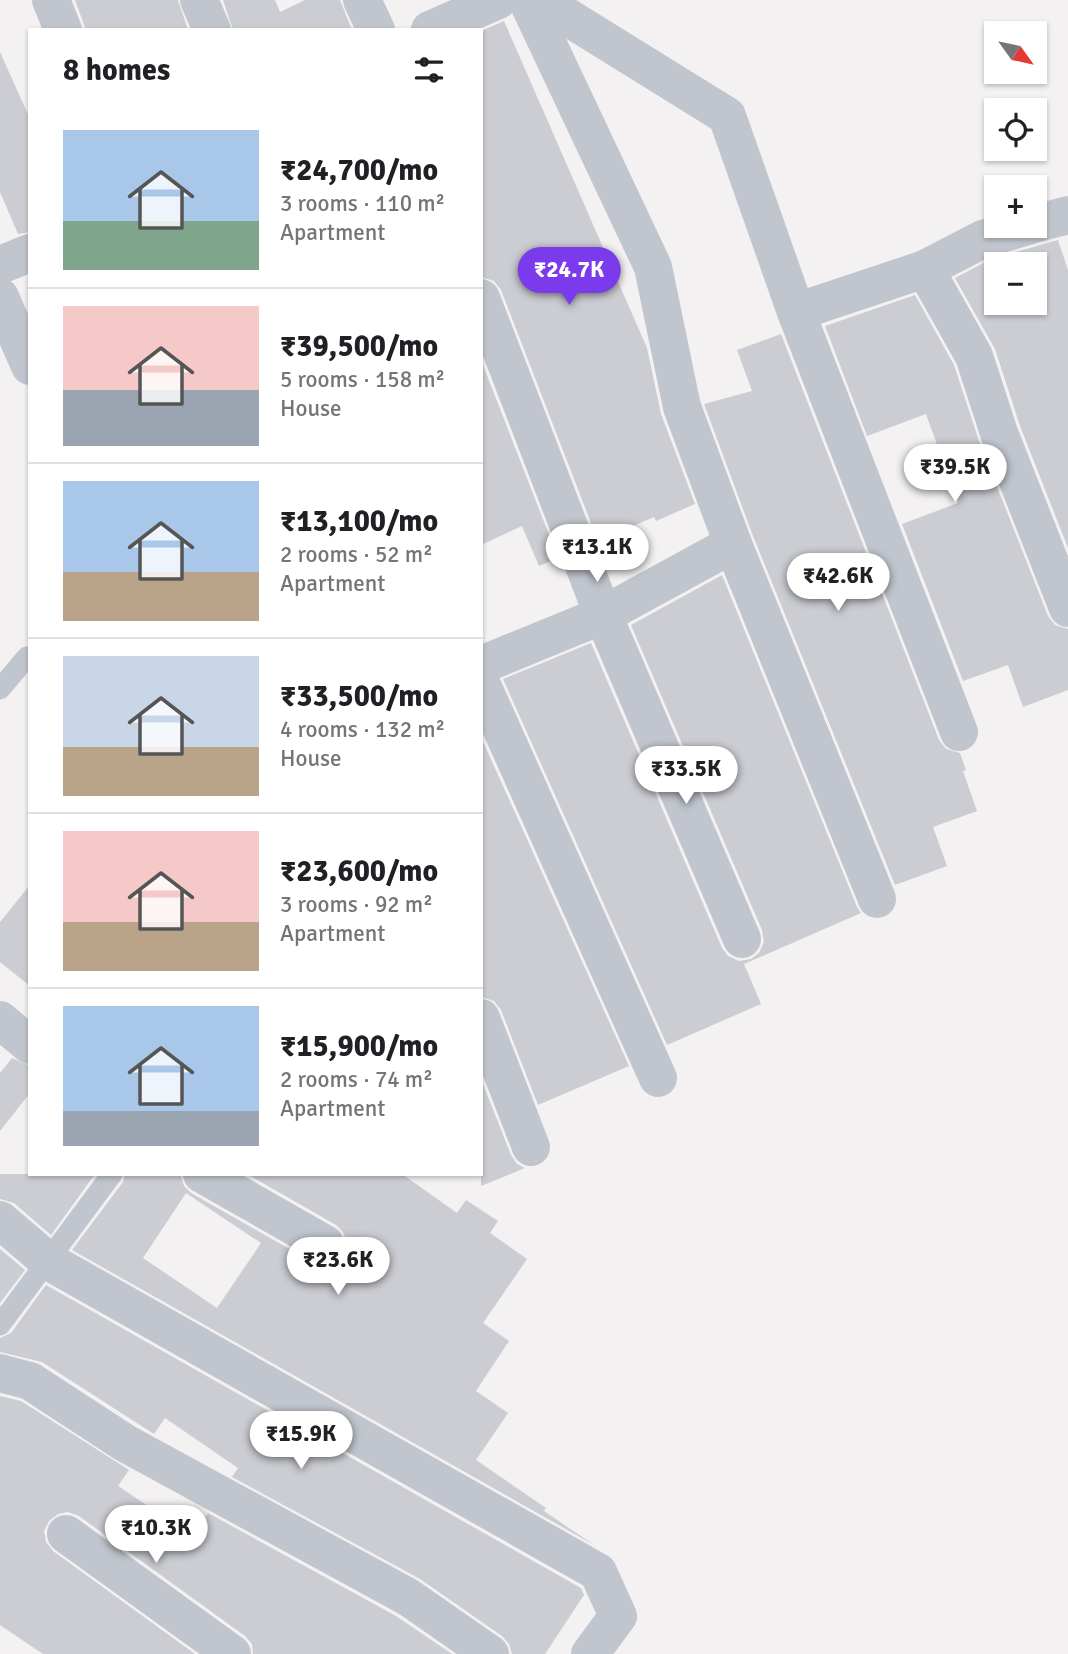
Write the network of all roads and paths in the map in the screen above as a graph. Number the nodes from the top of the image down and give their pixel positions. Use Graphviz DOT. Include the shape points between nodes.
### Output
graph roads {
  1 [pos="51,0"];
  2 [pos="199,0"];
  3 [pos="362,0"];
  4 [pos="498,0"];
  5 [pos="527,0"];
  6 [pos="540,0"];
  7 [pos="62,28"];
  8 [pos="211,28"];
  9 [pos="375,28"];
  10 [pos="435,28"];
  11 [pos="1068,215"];
  12 [pos="1047,221"];
  13 [pos="986,238"];
  14 [pos="28,254"];
  15 [pos="0,265"];
  16 [pos="925,270"];
  17 [pos="0,297"];
  18 [pos="483,304"];
  19 [pos="796,312"];
  20 [pos="28,361"];
  21 [pos="733,544"];
  22 [pos="1068,608"];
  23 [pos="603,615"];
  24 [pos="28,658"];
  25 [pos="483,664"];
  26 [pos="483,687"];
  27 [pos="0,689"];
  28 [pos="959,732"];
  29 [pos="877,899"];
  30 [pos="742,939"];
  31 [pos="0,1020"];
  32 [pos="483,1023"];
  33 [pos="28,1043"];
  34 [pos="658,1078"];
  35 [pos="531,1147"];
  36 [pos="111,1176"];
  37 [pos="206,1176"];
  38 [pos="0,1220"];
  39 [pos="325,1244"];
  40 [pos="48,1261"];
  41 [pos="0,1325"];
  42 [pos="0,1373"];
  43 [pos="66,1534"];
  44 [pos="232,1654"];
  45 [pos="490,1654"];
  46 [pos="590,1654"];
  1 -- 7 [label="street"];
  2 -- 8 [label="street"];
  3 -- 9 [label="street"];
  4 -- 10 [label="street"];
  5 -- 21 [label="street" via="653,267 682,407"];
  6 -- 19 [label="street" via="727,116"];
  11 -- 12 [label="street"];
  13 -- 16 [label="street"];
  14 -- 15 [label="street"];
  16 -- 19 [label="street"];
  16 -- 22 [label="street" via="974,356"];
  17 -- 20 [label="street"];
  18 -- 23 [label="street"];
  19 -- 28 [label="street"];
  21 -- 23 [label="street"];
  21 -- 29 [label="street"];
  23 -- 25 [label="street"];
  23 -- 30 [label="street"];
  24 -- 27 [label="lane"];
  26 -- 34 [label="street"];
  31 -- 33 [label="street"];
  32 -- 35 [label="street"];
  36 -- 40 [label="lane"];
  37 -- 39 [label="street"];
  38 -- 40 [label="street"];
  40 -- 41 [label="lane"];
  40 -- 46 [label="street" via="598,1572 618,1616"];
  42 -- 45 [label="street" via="30,1381 125,1443 408,1597"];
  43 -- 44 [label="street"];
}
